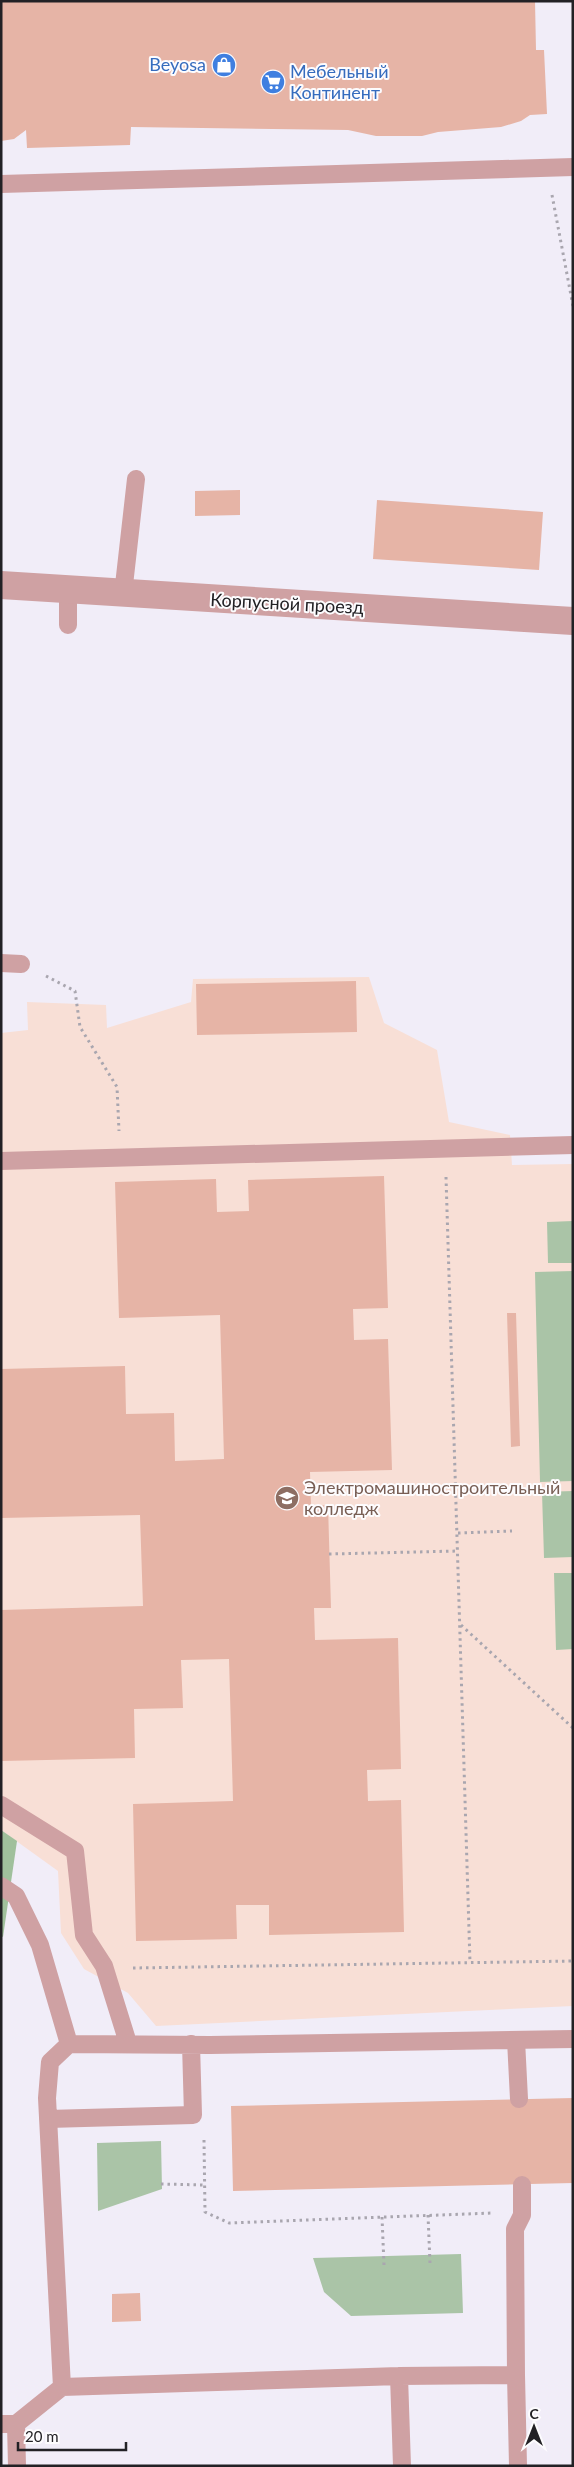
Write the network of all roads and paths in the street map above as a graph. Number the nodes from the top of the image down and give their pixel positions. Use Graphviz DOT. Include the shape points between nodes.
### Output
graph roads {
  1 [pos="573,167"];
  2 [pos="547,168"];
  3 [pos="1,184"];
  4 [pos="573,306"];
  5 [pos="136,480"];
  6 [pos="1,585"];
  7 [pos="68,590"];
  8 [pos="122,594"];
  9 [pos="573,621"];
  10 [pos="68,625"];
  11 [pos="1,963"];
  12 [pos="21,964"];
  13 [pos="573,1145"];
  14 [pos="446,1148"];
  15 [pos="120,1157"];
  16 [pos="1,1161"];
  17 [pos="512,1531"];
  18 [pos="458,1533"];
  19 [pos="458,1551"];
  20 [pos="329,1554"];
  21 [pos="460,1624"];
  22 [pos="573,1728"];
  23 [pos="1,1805"];
  24 [pos="1,1886"];
  25 [pos="573,1961"];
  26 [pos="470,1963"];
  27 [pos="105,1969"];
  28 [pos="573,2039"];
  29 [pos="516,2040"];
  30 [pos="128,2043"];
  31 [pos="68,2044"];
  32 [pos="191,2044"];
  33 [pos="519,2099"];
  34 [pos="48,2119"];
  35 [pos="205,2132"];
  36 [pos="161,2184"];
  37 [pos="522,2185"];
  38 [pos="203,2186"];
  39 [pos="428,2216"];
  40 [pos="382,2217"];
  41 [pos="515,2229"];
  42 [pos="430,2263"];
  43 [pos="384,2265"];
  44 [pos="516,2375"];
  45 [pos="399,2376"];
  46 [pos="62,2387"];
  47 [pos="8,2424"];
  48 [pos="17,2466"];
  49 [pos="402,2466"];
  50 [pos="518,2466"];
  1 -- 2 [label="lane"];
  2 -- 3 [label="lane"];
  2 -- 4 [label="path"];
  5 -- 8 [label="lane"];
  6 -- 7 [label="street, Корпусной проезд"];
  7 -- 8 [label="street, Корпусной проезд"];
  7 -- 10 [label="lane"];
  8 -- 9 [label="street, Корпусной проезд"];
  11 -- 12 [label="lane"];
  12 -- 15 [label="path" via="76,991 80,1027 117,1087"];
  13 -- 14 [label="lane"];
  14 -- 15 [label="lane"];
  14 -- 18 [label="path"];
  15 -- 16 [label="lane"];
  17 -- 18 [label="path"];
  18 -- 19 [label="path"];
  19 -- 20 [label="path"];
  19 -- 21 [label="path"];
  21 -- 22 [label="path"];
  21 -- 26 [label="path"];
  23 -- 27 [label="lane" via="75,1851 84,1935"];
  24 -- 31 [label="lane" via="16,1896 40,1945"];
  25 -- 26 [label="path"];
  26 -- 27 [label="path"];
  27 -- 30 [label="lane"];
  28 -- 29 [label="lane"];
  29 -- 32 [label="lane"];
  29 -- 33 [label="lane"];
  30 -- 31 [label="lane"];
  30 -- 32 [label="lane"];
  31 -- 34 [label="lane" via="50,2062 46,2098"];
  32 -- 34 [label="lane" via="193,2115"];
  34 -- 46 [label="lane"];
  35 -- 38 [label="path"];
  36 -- 38 [label="path"];
  37 -- 41 [label="lane" via="522,2215"];
  38 -- 40 [label="path" via="205,2212 229,2223"];
  39 -- 40 [label="path"];
  39 -- 41 [label="path" via="500,2213"];
  39 -- 42 [label="path"];
  40 -- 43 [label="path"];
  41 -- 44 [label="lane"];
  44 -- 45 [label="lane"];
  44 -- 50 [label="lane"];
  45 -- 46 [label="lane"];
  45 -- 49 [label="lane"];
  46 -- 47 [label="lane"];
  47 -- 48 [label="lane"];
}
